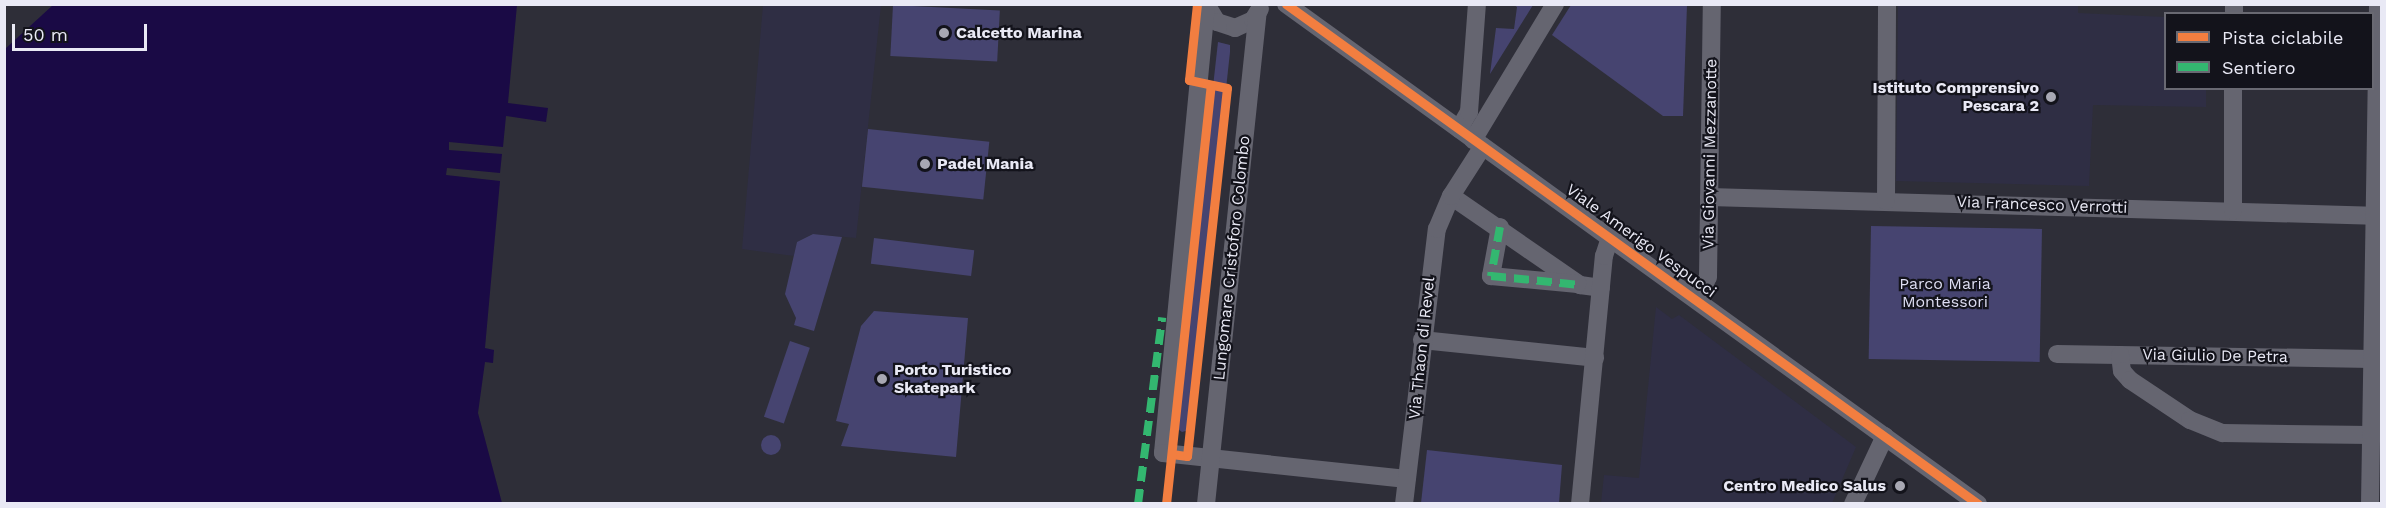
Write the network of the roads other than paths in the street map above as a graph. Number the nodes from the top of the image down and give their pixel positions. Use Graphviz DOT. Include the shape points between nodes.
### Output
graph roads {
  1 [pos="1286,4"];
  2 [pos="1477,4"];
  3 [pos="1555,4"];
  4 [pos="1712,4"];
  5 [pos="1887,4"];
  6 [pos="2378,4"];
  7 [pos="1206,5"];
  8 [pos="1260,9"];
  9 [pos="2379,74"];
  10 [pos="2233,90"];
  11 [pos="1472,139"];
  12 [pos="1451,196"];
  13 [pos="1709,197"];
  14 [pos="1886,201"];
  15 [pos="2233,211"];
  16 [pos="2378,216"];
  17 [pos="1500,227"];
  18 [pos="1610,237"];
  19 [pos="1580,285"];
  20 [pos="1601,288"];
  21 [pos="1698,300"];
  22 [pos="2377,301"];
  23 [pos="1422,340"];
  24 [pos="2057,354"];
  25 [pos="2120,355"];
  26 [pos="1595,357"];
  27 [pos="2372,359"];
  28 [pos="2374,424"];
  29 [pos="1885,436"];
  30 [pos="1211,459"];
  31 [pos="1407,479"];
  32 [pos="1206,504"];
  33 [pos="1404,504"];
  34 [pos="1580,504"];
  35 [pos="1853,504"];
  36 [pos="1978,504"];
  37 [pos="2370,504"];
  1 -- 11 [label="street, Viale Amerigo Vespucci"];
  2 -- 11 [label="street" via="1468,112"];
  3 -- 11 [label="street"];
  4 -- 13 [label="street, Via Giovanni Mezzanotte"];
  5 -- 14 [label="street"];
  6 -- 9 [label="street"];
  7 -- 8 [label="street" via="1210,15 1225,27 1244,26"];
  7 -- 30 [label="street" via="1163,453"];
  8 -- 30 [label="street, Lungomare Cristoforo Colombo"];
  9 -- 16 [label="street"];
  10 -- 15 [label="street"];
  11 -- 12 [label="street, Via Thaon di Revel"];
  11 -- 18 [label="street, Viale Amerigo Vespucci"];
  12 -- 17 [label="street"];
  12 -- 23 [label="street, Via Thaon di Revel" via="1434,246"];
  13 -- 14 [label="street, Via Francesco Verrotti"];
  13 -- 21 [label="street, Via Giovanni Mezzanotte" via="1708,277"];
  14 -- 15 [label="street, Via Francesco Verrotti"];
  15 -- 16 [label="street, Via Francesco Verrotti"];
  16 -- 22 [label="street"];
  17 -- 19 [label="street"];
  17 -- 19 [label="street" via="1491,276"];
  18 -- 20 [label="street"];
  18 -- 21 [label="street, Viale Amerigo Vespucci"];
  19 -- 20 [label="street"];
  20 -- 26 [label="street"];
  21 -- 29 [label="street, Viale Amerigo Vespucci"];
  22 -- 27 [label="street"];
  23 -- 26 [label="street"];
  23 -- 31 [label="street, Via Thaon di Revel"];
  24 -- 25 [label="street, Via Giulio De Petra"];
  25 -- 27 [label="street, Via Giulio De Petra"];
  25 -- 28 [label="street" via="2122,371 2130,380 2190,420 2223,433"];
  26 -- 34 [label="street"];
  27 -- 28 [label="street"];
  28 -- 37 [label="street"];
  29 -- 35 [label="street"];
  29 -- 36 [label="street, Viale Amerigo Vespucci"];
  30 -- 31 [label="street"];
  30 -- 32 [label="street, Lungomare Cristoforo Colombo"];
  31 -- 33 [label="street, Via Thaon di Revel"];
}
